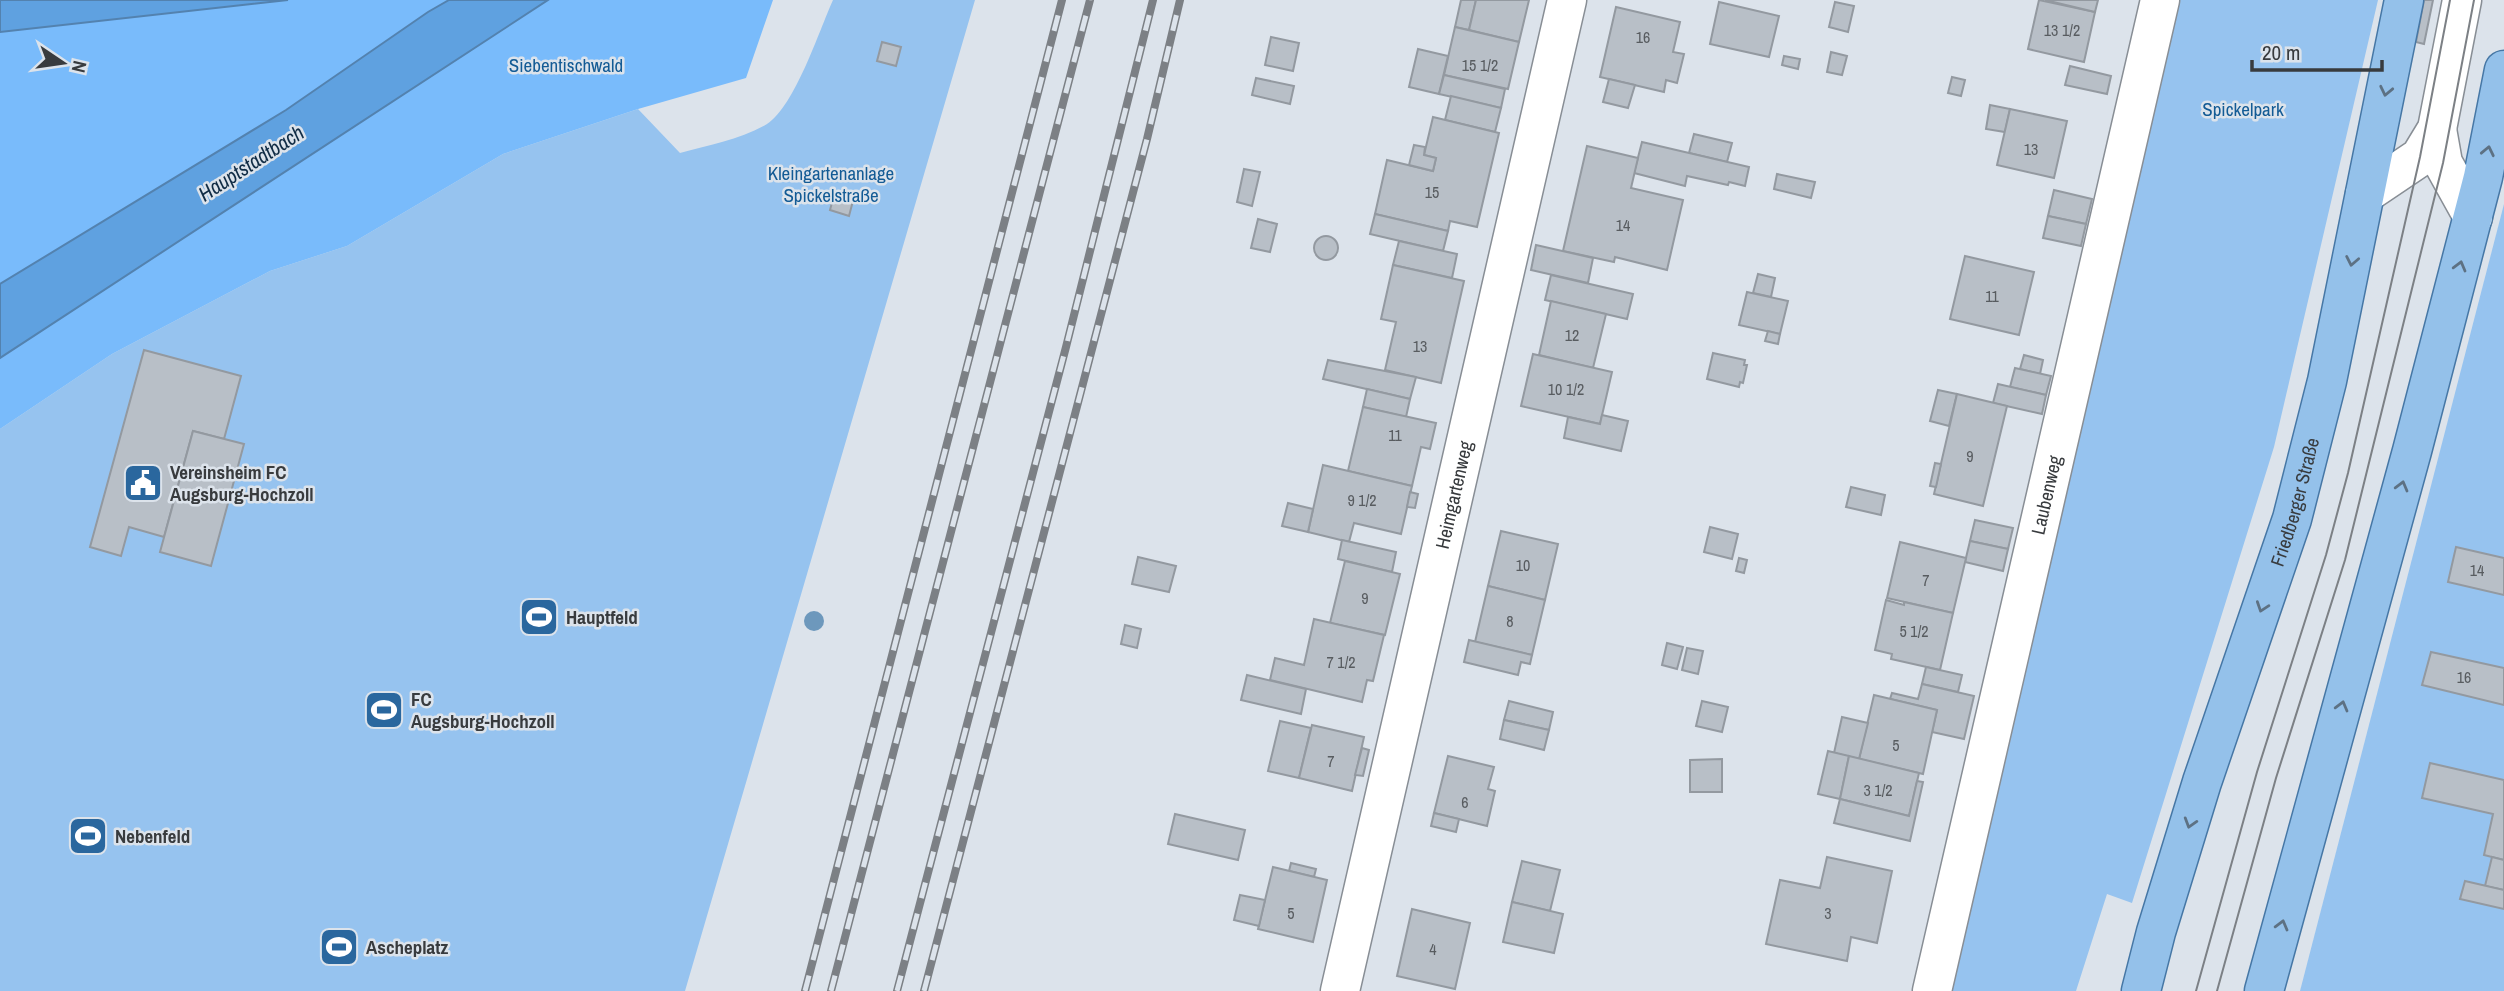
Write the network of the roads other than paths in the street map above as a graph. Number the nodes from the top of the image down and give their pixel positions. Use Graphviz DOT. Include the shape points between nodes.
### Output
graph roads {
  1 [pos="1567,0"];
  2 [pos="2160,0"];
  3 [pos="2404,0"];
  4 [pos="2462,0"];
  5 [pos="2504,70"];
  6 [pos="2437,130"];
  7 [pos="2365,194"];
  8 [pos="2473,217"];
  9 [pos="1340,991"];
  10 [pos="1932,991"];
  11 [pos="2141,991"];
  12 [pos="2264,991"];
  1 -- 9 [label="street, Heimgartenweg"];
  2 -- 10 [label="street, Laubenweg"];
  3 -- 7 [label="main road, Friedberger Straße, one-way"];
  4 -- 6 [label="street"];
  8 -- 5 [label="main road, one-way"];
  6 -- 7 [label="street" via="2420,157"];
  6 -- 8 [label="street" via="2443,163"];
  7 -- 11 [label="main road, Friedberger Straße, one-way" via="2327,381 2292,519 2202,782"];
  12 -- 8 [label="main road, one-way"];
}
